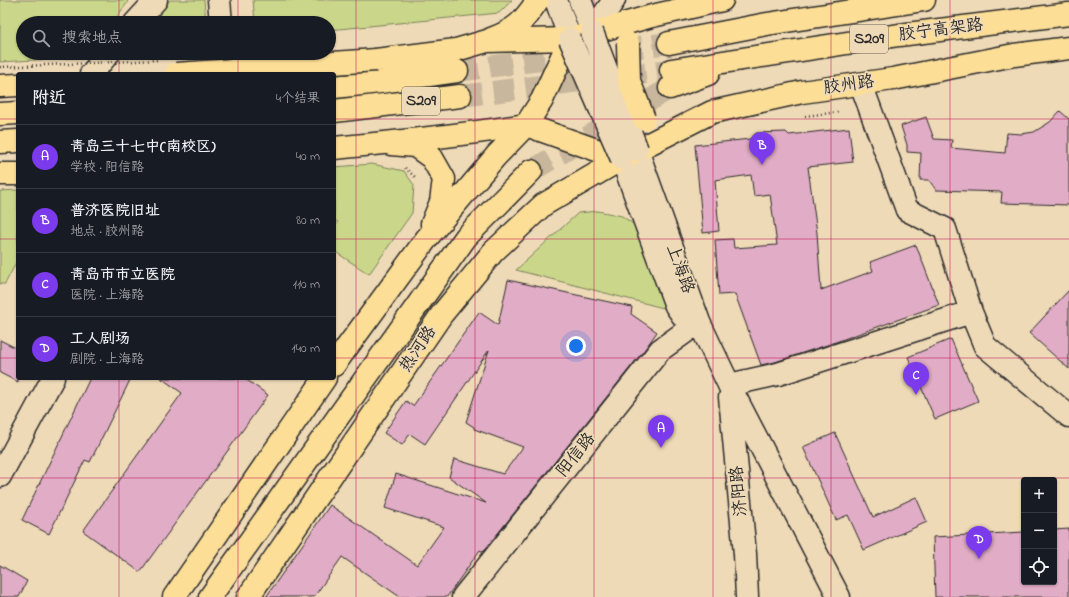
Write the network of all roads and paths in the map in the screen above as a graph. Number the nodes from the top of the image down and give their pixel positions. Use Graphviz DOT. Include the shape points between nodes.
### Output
graph roads {
  1 [pos="156,0"];
  2 [pos="219,0"];
  3 [pos="538,0"];
  4 [pos="556,0"];
  5 [pos="580,0"];
  6 [pos="614,0"];
  7 [pos="924,0"];
  8 [pos="707,1"];
  9 [pos="1069,14"];
  10 [pos="142,16"];
  11 [pos="220,16"];
  12 [pos="652,16"];
  13 [pos="592,32"];
  14 [pos="570,39"];
  15 [pos="488,41"];
  16 [pos="669,43"];
  17 [pos="1069,48"];
  18 [pos="103,60"];
  19 [pos="223,60"];
  20 [pos="0,67"];
  21 [pos="170,67"];
  22 [pos="93,72"];
  23 [pos="224,72"];
  24 [pos="457,72"];
  25 [pos="670,79"];
  26 [pos="861,84"];
  27 [pos="16,85"];
  28 [pos="0,86"];
  29 [pos="336,87"];
  30 [pos="460,96"];
  31 [pos="336,111"];
  32 [pos="839,112"];
  33 [pos="16,113"];
  34 [pos="0,114"];
  35 [pos="805,116"];
  36 [pos="526,125"];
  37 [pos="671,132"];
  38 [pos="16,141"];
  39 [pos="0,142"];
  40 [pos="384,144"];
  41 [pos="336,148"];
  42 [pos="0,150"];
  43 [pos="16,150"];
  44 [pos="629,155"];
  45 [pos="531,171"];
  46 [pos="0,174"];
  47 [pos="16,174"];
  48 [pos="426,238"];
  49 [pos="971,312"];
  50 [pos="695,325"];
  51 [pos="336,363"];
  52 [pos="52,380"];
  53 [pos="324,380"];
  54 [pos="729,385"];
  55 [pos="1069,416"];
  56 [pos="0,476"];
  57 [pos="174,597"];
  58 [pos="210,597"];
  59 [pos="248,597"];
  60 [pos="463,597"];
  61 [pos="747,597"];
  62 [pos="839,597"];
  1 -- 10 [label="street"];
  2 -- 11 [label="street"];
  3 -- 15 [label="main road" via="526,17 509,33"];
  4 -- 14 [label="street"];
  5 -- 13 [label="street"];
  6 -- 13 [label="street"];
  7 -- 16 [label="main road, 胶宁高架路 / S209" via="767,24"];
  8 -- 12 [label="main road"];
  9 -- 25 [label="main road, 胶宁高架路 / S209" via="899,35 751,58"];
  12 -- 13 [label="main road"];
  12 -- 37 [label="main road, bridge" via="635,28 628,43 629,81 644,119 656,127"];
  13 -- 14 [label="main road"];
  13 -- 44 [label="street, bridge"];
  14 -- 15 [label="main road"];
  14 -- 36 [label="main road" via="542,100"];
  14 -- 44 [label="street, bridge"];
  15 -- 21 [label="main road, bridge" via="456,50 376,60"];
  17 -- 26 [label="main road, 胶州路" via="1014,55"];
  18 -- 22 [label="street"];
  19 -- 23 [label="street"];
  20 -- 21 [label="path, bridge"];
  24 -- 29 [label="main road, S209"];
  26 -- 37 [label="main road, 胶州路" via="802,92 712,112"];
  26 -- 49 [label="street" via="907,210 945,229"];
  27 -- 28 [label="main road"];
  30 -- 31 [label="main road, S209"];
  32 -- 35 [label="path"];
  33 -- 34 [label="main road"];
  36 -- 40 [label="main road"];
  36 -- 44 [label="main road"];
  36 -- 48 [label="main road"];
  37 -- 44 [label="main road, 胶州路"];
  38 -- 39 [label="main road"];
  40 -- 41 [label="main road"];
  40 -- 48 [label="main road" via="415,146 432,158 444,179 441,202"];
  42 -- 43 [label="street"];
  44 -- 50 [label="street, 上海路" via="676,306"];
  44 -- 59 [label="main road, 热河路" via="543,205 493,252 442,314"];
  45 -- 58 [label="main road" via="466,236"];
  46 -- 47 [label="main road"];
  48 -- 51 [label="main road"];
  49 -- 54 [label="street" via="778,374"];
  49 -- 55 [label="street" via="984,346"];
  50 -- 54 [label="street, 上海路"];
  50 -- 60 [label="street, 阳信路" via="660,350"];
  52 -- 56 [label="street"];
  53 -- 57 [label="main road"];
  54 -- 61 [label="street, 济阳路"];
  54 -- 62 [label="street, 上海路"];
}
